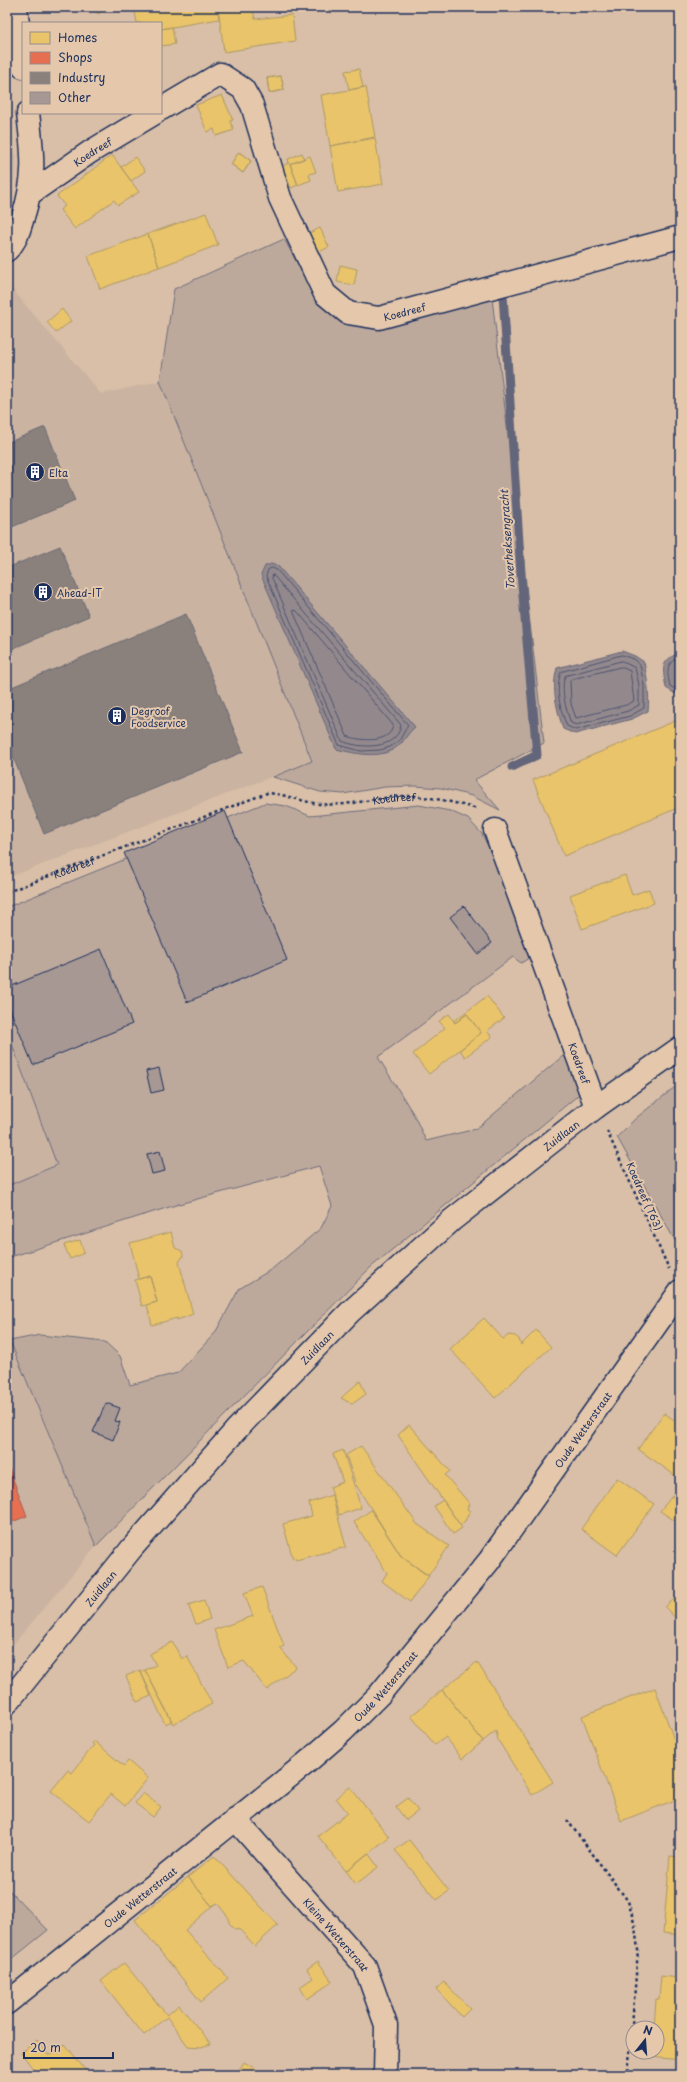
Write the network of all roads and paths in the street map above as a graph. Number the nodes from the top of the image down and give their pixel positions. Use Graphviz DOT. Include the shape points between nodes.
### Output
graph roads {
  1 [pos="16,7"];
  2 [pos="22,58"];
  3 [pos="162,108"];
  4 [pos="28,114"];
  5 [pos="153,114"];
  6 [pos="30,193"];
  7 [pos="680,237"];
  8 [pos="7,250"];
  9 [pos="495,830"];
  10 [pos="7,892"];
  11 [pos="680,1048"];
  12 [pos="596,1107"];
  13 [pos="680,1292"];
  14 [pos="7,1703"];
  15 [pos="235,1819"];
  16 [pos="568,1820"];
  17 [pos="7,2003"];
  18 [pos="385,2075"];
  19 [pos="628,2075"];
  1 -- 2 [label="street"];
  3 -- 7 [label="street, Koedreef" via="220,74 243,90 252,105 280,198 325,294 348,313 379,318"];
  4 -- 6 [label="street" via="34,160"];
  5 -- 6 [label="street, Koedreef" via="90,152"];
  6 -- 8 [label="street" via="16,242"];
  9 -- 10 [label="path, Koedreef" via="474,808 439,799 405,796 371,802 320,804 284,794 267,793"];
  9 -- 12 [label="street, Koedreef"];
  11 -- 12 [label="street, Zuidlaan"];
  12 -- 13 [label="path, Koedreef (T63)"];
  12 -- 14 [label="street, Zuidlaan" via="452,1220 350,1312 236,1430 132,1548"];
  13 -- 15 [label="street, Oude Wetterstraat" via="489,1561 379,1695 305,1764"];
  15 -- 17 [label="street, Oude Wetterstraat"];
  15 -- 18 [label="street, Kleine Wetterstraat" via="365,1966 386,2025"];
  16 -- 19 [label="path" via="628,1900 635,1926 638,1950"];
}
